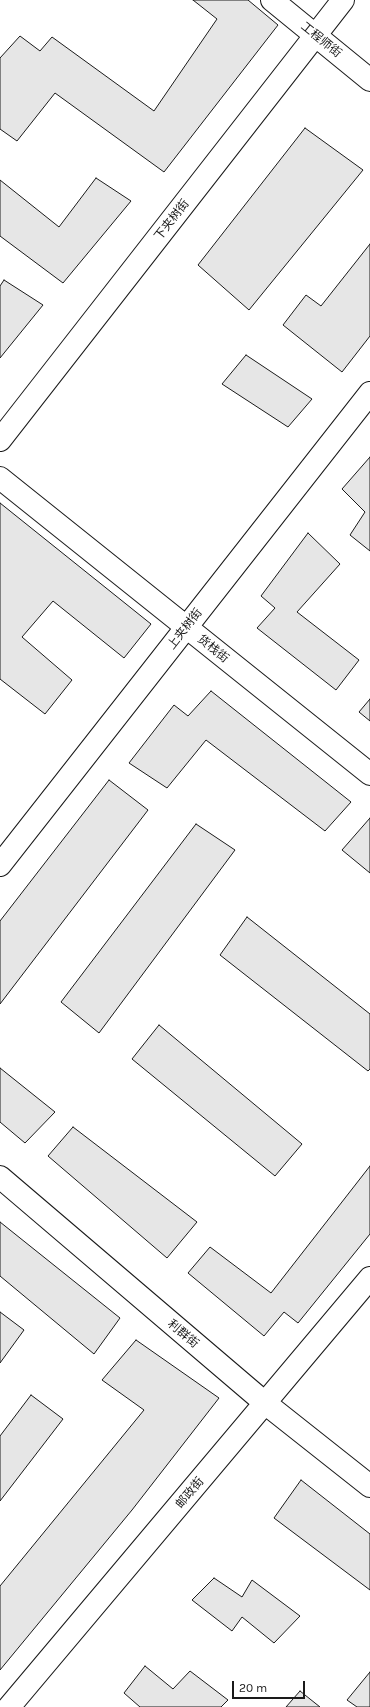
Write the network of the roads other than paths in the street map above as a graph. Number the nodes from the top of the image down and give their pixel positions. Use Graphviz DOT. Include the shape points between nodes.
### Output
graph roads {
  1 [pos="272,0"];
  2 [pos="343,0"];
  3 [pos="316,36"];
  4 [pos="370,80"];
  5 [pos="370,393"];
  6 [pos="0,440"];
  7 [pos="0,478"];
  8 [pos="187,628"];
  9 [pos="370,774"];
  10 [pos="0,865"];
  11 [pos="0,1177"];
  12 [pos="370,1278"];
  13 [pos="265,1404"];
  14 [pos="370,1486"];
  15 [pos="9,1707"];
  1 -- 3 [label="street, 工程师街"];
  2 -- 3 [label="street, 下夹树街"];
  3 -- 4 [label="street, 工程师街"];
  3 -- 6 [label="street, 下夹树街"];
  5 -- 8 [label="street, 上夹树街"];
  7 -- 8 [label="street, 货栈街"];
  8 -- 9 [label="street, 货栈街"];
  8 -- 10 [label="street, 上夹树街"];
  11 -- 13 [label="street, 利群街"];
  12 -- 13 [label="street, 邮政街"];
  13 -- 14 [label="street, 利群街"];
  13 -- 15 [label="street, 邮政街"];
}
